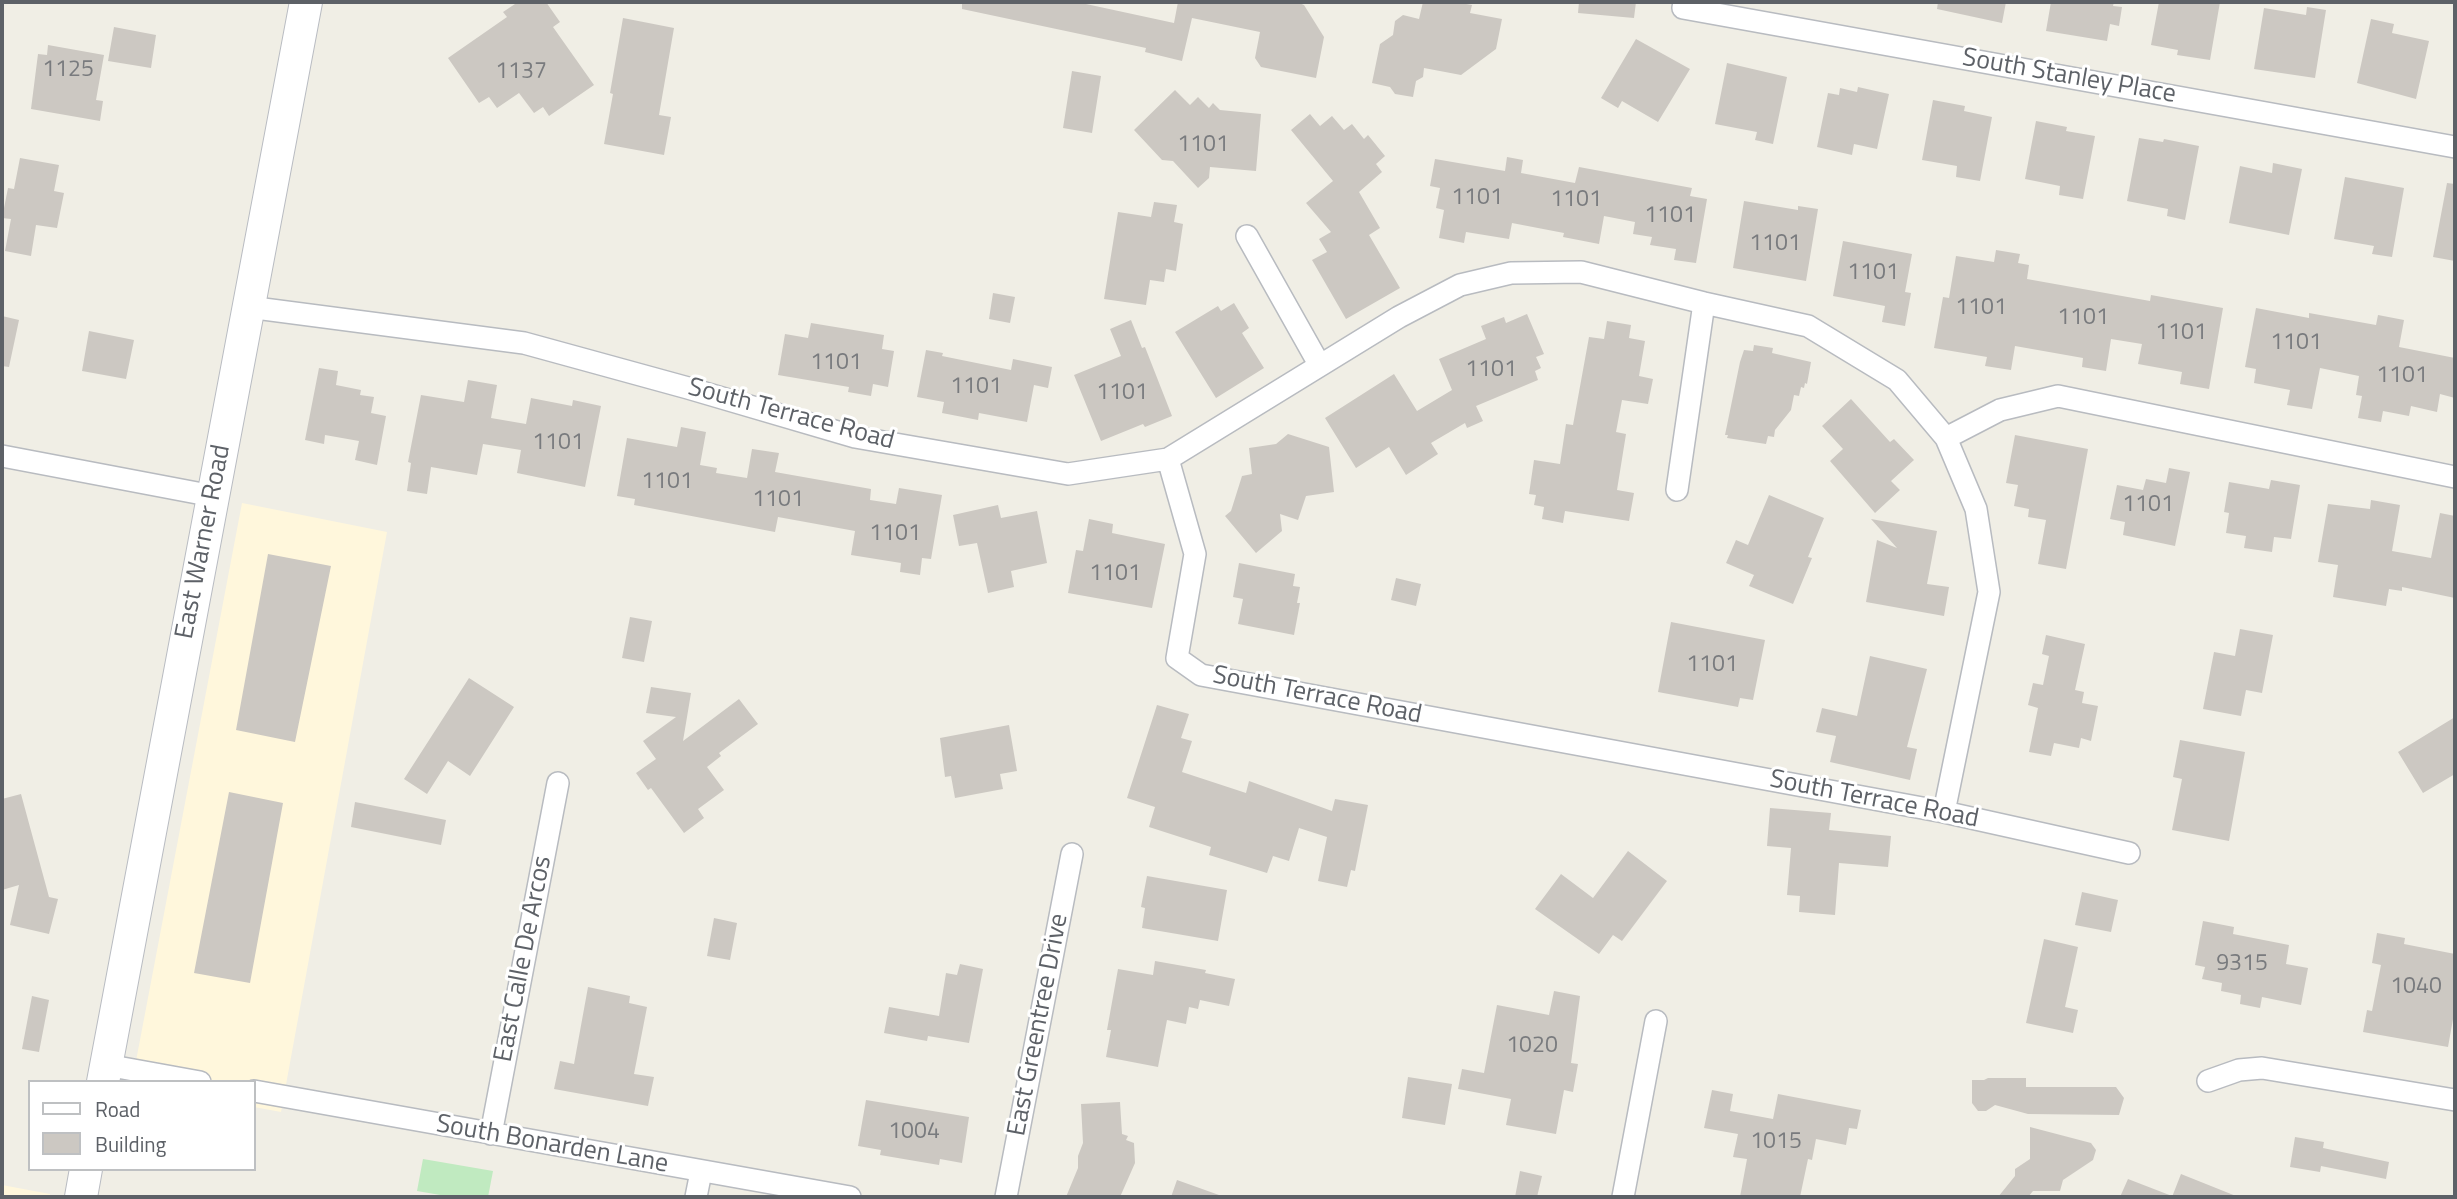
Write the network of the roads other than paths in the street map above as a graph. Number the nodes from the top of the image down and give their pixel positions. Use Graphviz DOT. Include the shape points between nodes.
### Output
graph roads {
  1 [pos="306,2"];
  2 [pos="1684,5"];
  3 [pos="2455,147"];
  4 [pos="1247,236"];
  5 [pos="1704,303"];
  6 [pos="248,307"];
  7 [pos="1319,365"];
  8 [pos="1946,438"];
  9 [pos="2,456"];
  10 [pos="1167,459"];
  11 [pos="2455,477"];
  12 [pos="1677,490"];
  13 [pos="213,496"];
  14 [pos="558,783"];
  15 [pos="1944,812"];
  16 [pos="2129,853"];
  17 [pos="1072,854"];
  18 [pos="1656,1021"];
  19 [pos="104,1073"];
  20 [pos="179,1080"];
  21 [pos="2208,1081"];
  22 [pos="256,1091"];
  23 [pos="2455,1100"];
  24 [pos="491,1134"];
  25 [pos="86,1171"];
  26 [pos="701,1172"];
  27 [pos="81,1197"];
  28 [pos="696,1197"];
  29 [pos="850,1197"];
  30 [pos="1006,1197"];
  31 [pos="1623,1197"];
  1 -- 6 [label="main road, East Warner Road"];
  2 -- 3 [label="street, South Stanley Place"];
  4 -- 7 [label="street"];
  5 -- 7 [label="street" via="1581,272 1511,273 1460,285"];
  5 -- 8 [label="street" via="1808,326 1897,380"];
  5 -- 12 [label="street"];
  6 -- 10 [label="street, South Terrace Road" via="524,343 855,437 1068,474"];
  6 -- 13 [label="main road, East Warner Road"];
  7 -- 10 [label="street"];
  8 -- 11 [label="street" via="2000,410 2058,397"];
  8 -- 15 [label="street" via="1976,509 1989,592"];
  9 -- 13 [label="street"];
  10 -- 15 [label="street, South Terrace Road" via="1195,554 1177,658 1201,675"];
  13 -- 19 [label="main road, East Warner Road"];
  14 -- 24 [label="street, East Calle De Arcos"];
  15 -- 16 [label="street, South Terrace Road"];
  17 -- 30 [label="street, East Greentree Drive"];
  18 -- 31 [label="street"];
  19 -- 20 [label="street"];
  21 -- 23 [label="street" via="2262,1068"];
  22 -- 24 [label="street, South Bonarden Lane"];
  24 -- 26 [label="street, South Bonarden Lane"];
  25 -- 27 [label="main road"];
  26 -- 28 [label="street"];
  26 -- 29 [label="street, South Bonarden Lane"];
}
